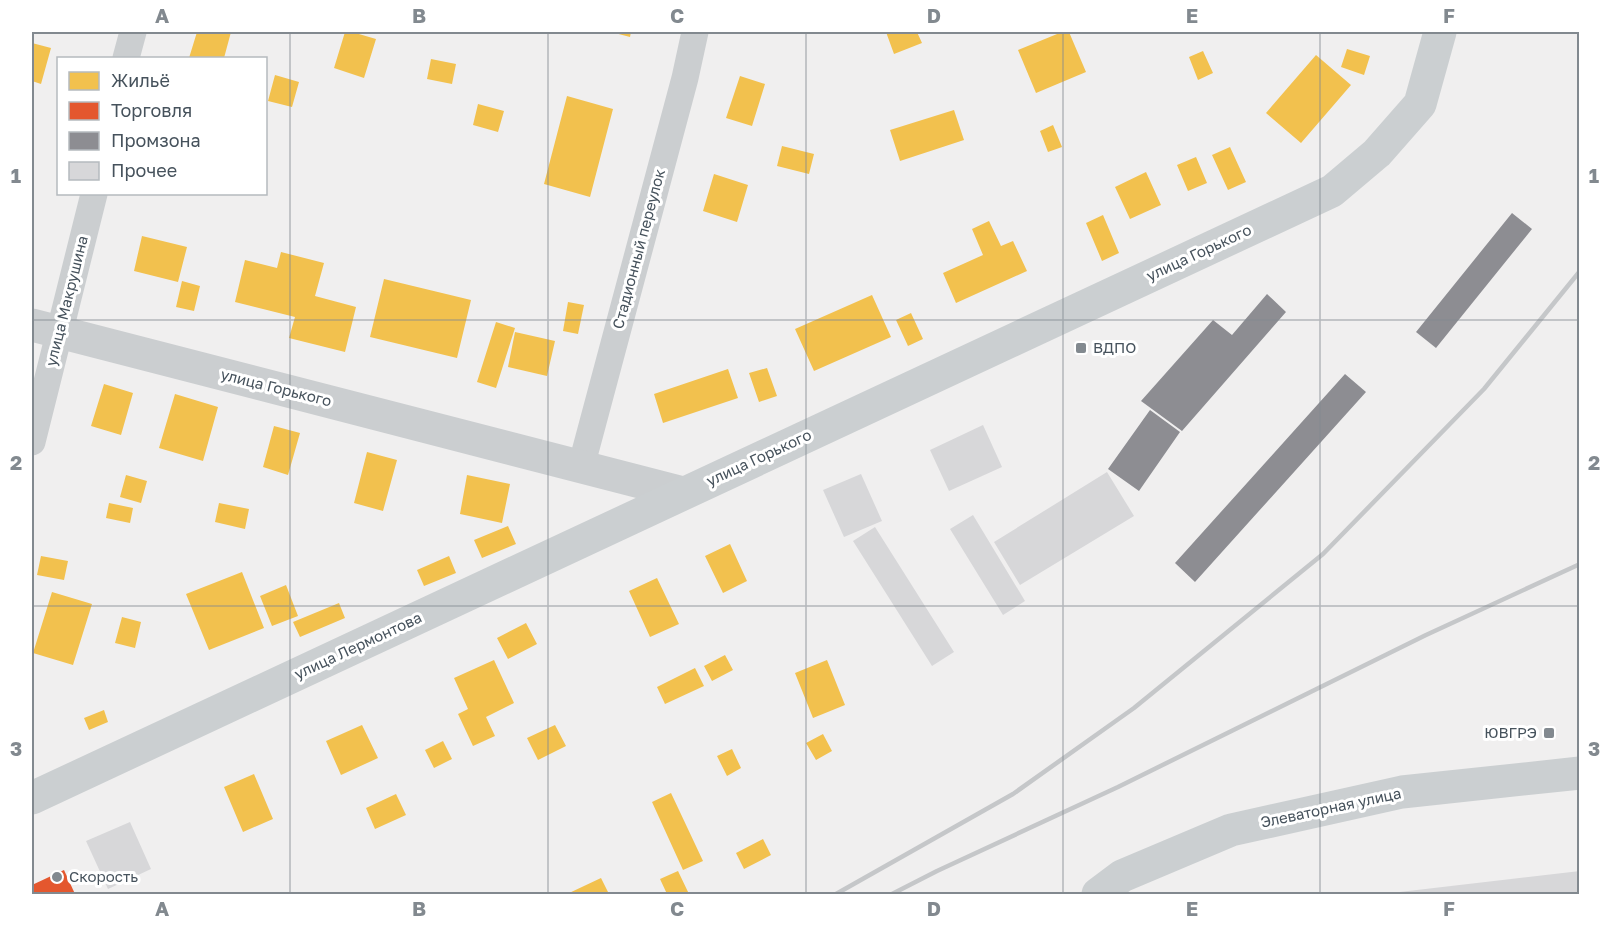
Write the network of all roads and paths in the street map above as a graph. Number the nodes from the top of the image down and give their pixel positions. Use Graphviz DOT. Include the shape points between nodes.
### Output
graph roads {
  1 [pos="133,32"];
  2 [pos="695,32"];
  3 [pos="1440,32"];
  4 [pos="126,57"];
  5 [pos="94,195"];
  6 [pos="46,329"];
  7 [pos="32,442"];
  8 [pos="581,467"];
  9 [pos="683,494"];
  10 [pos="1580,773"];
  11 [pos="32,798"];
  12 [pos="1098,894"];
  1 -- 4 [label="street"];
  2 -- 8 [label="street, Стадионный переулок"];
  3 -- 9 [label="main road, улица Горького" via="1420,104 1377,153 1332,191"];
  5 -- 6 [label="street, улица Макрушина"];
  6 -- 7 [label="street, улица Макрушина"];
  6 -- 8 [label="street, улица Горького"];
  8 -- 9 [label="street, улица Горького"];
  9 -- 11 [label="main road, улица Лермонтова"];
  10 -- 12 [label="main road, Элеваторная улица" via="1402,792 1231,830 1122,876"];
}
